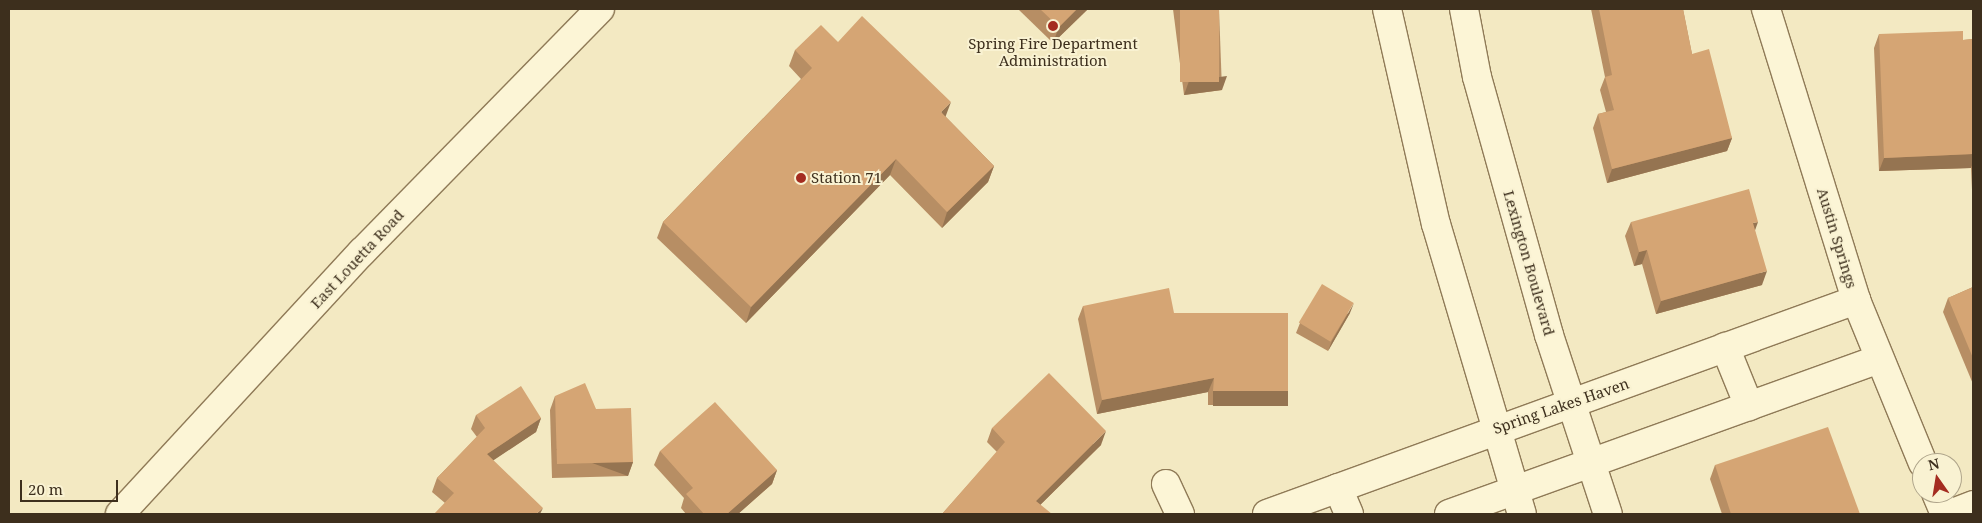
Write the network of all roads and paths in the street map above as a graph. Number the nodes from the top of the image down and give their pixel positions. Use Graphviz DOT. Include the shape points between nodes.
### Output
graph roads {
  1 [pos="600,9"];
  2 [pos="1387,9"];
  3 [pos="1464,9"];
  4 [pos="1766,9"];
  5 [pos="1856,300"];
  6 [pos="1725,347"];
  7 [pos="1879,359"];
  8 [pos="1572,402"];
  9 [pos="1749,406"];
  10 [pos="1495,429"];
  11 [pos="1919,453"];
  12 [pos="1592,463"];
  13 [pos="1166,484"];
  14 [pos="1338,488"];
  15 [pos="1519,502"];
  16 [pos="1973,505"];
  17 [pos="120,514"];
  18 [pos="1180,514"];
  19 [pos="1266,514"];
  20 [pos="1349,514"];
  21 [pos="1450,514"];
  22 [pos="1608,514"];
  23 [pos="1950,514"];
  1 -- 17 [label="street, East Louetta Road" via="362,252"];
  2 -- 10 [label="street" via="1430,200"];
  3 -- 8 [label="street, Lexington Boulevard" via="1518,227"];
  4 -- 5 [label="street, Austin Springs"];
  5 -- 6 [label="street, Spring Lakes Haven"];
  5 -- 7 [label="street, Austin Springs"];
  6 -- 8 [label="street, Spring Lakes Haven"];
  6 -- 9 [label="street"];
  7 -- 9 [label="street"];
  7 -- 11 [label="street, Austin Springs"];
  8 -- 10 [label="street, Spring Lakes Haven"];
  8 -- 12 [label="street, Lexington Boulevard"];
  9 -- 12 [label="street"];
  10 -- 14 [label="street, Spring Lakes Haven"];
  10 -- 15 [label="street"];
  12 -- 15 [label="street"];
  12 -- 22 [label="street, Lexington Boulevard"];
  13 -- 18 [label="street"];
  14 -- 19 [label="street, Spring Lakes Haven"];
  14 -- 20 [label="street"];
  15 -- 21 [label="street"];
  16 -- 23 [label="street"];
}
